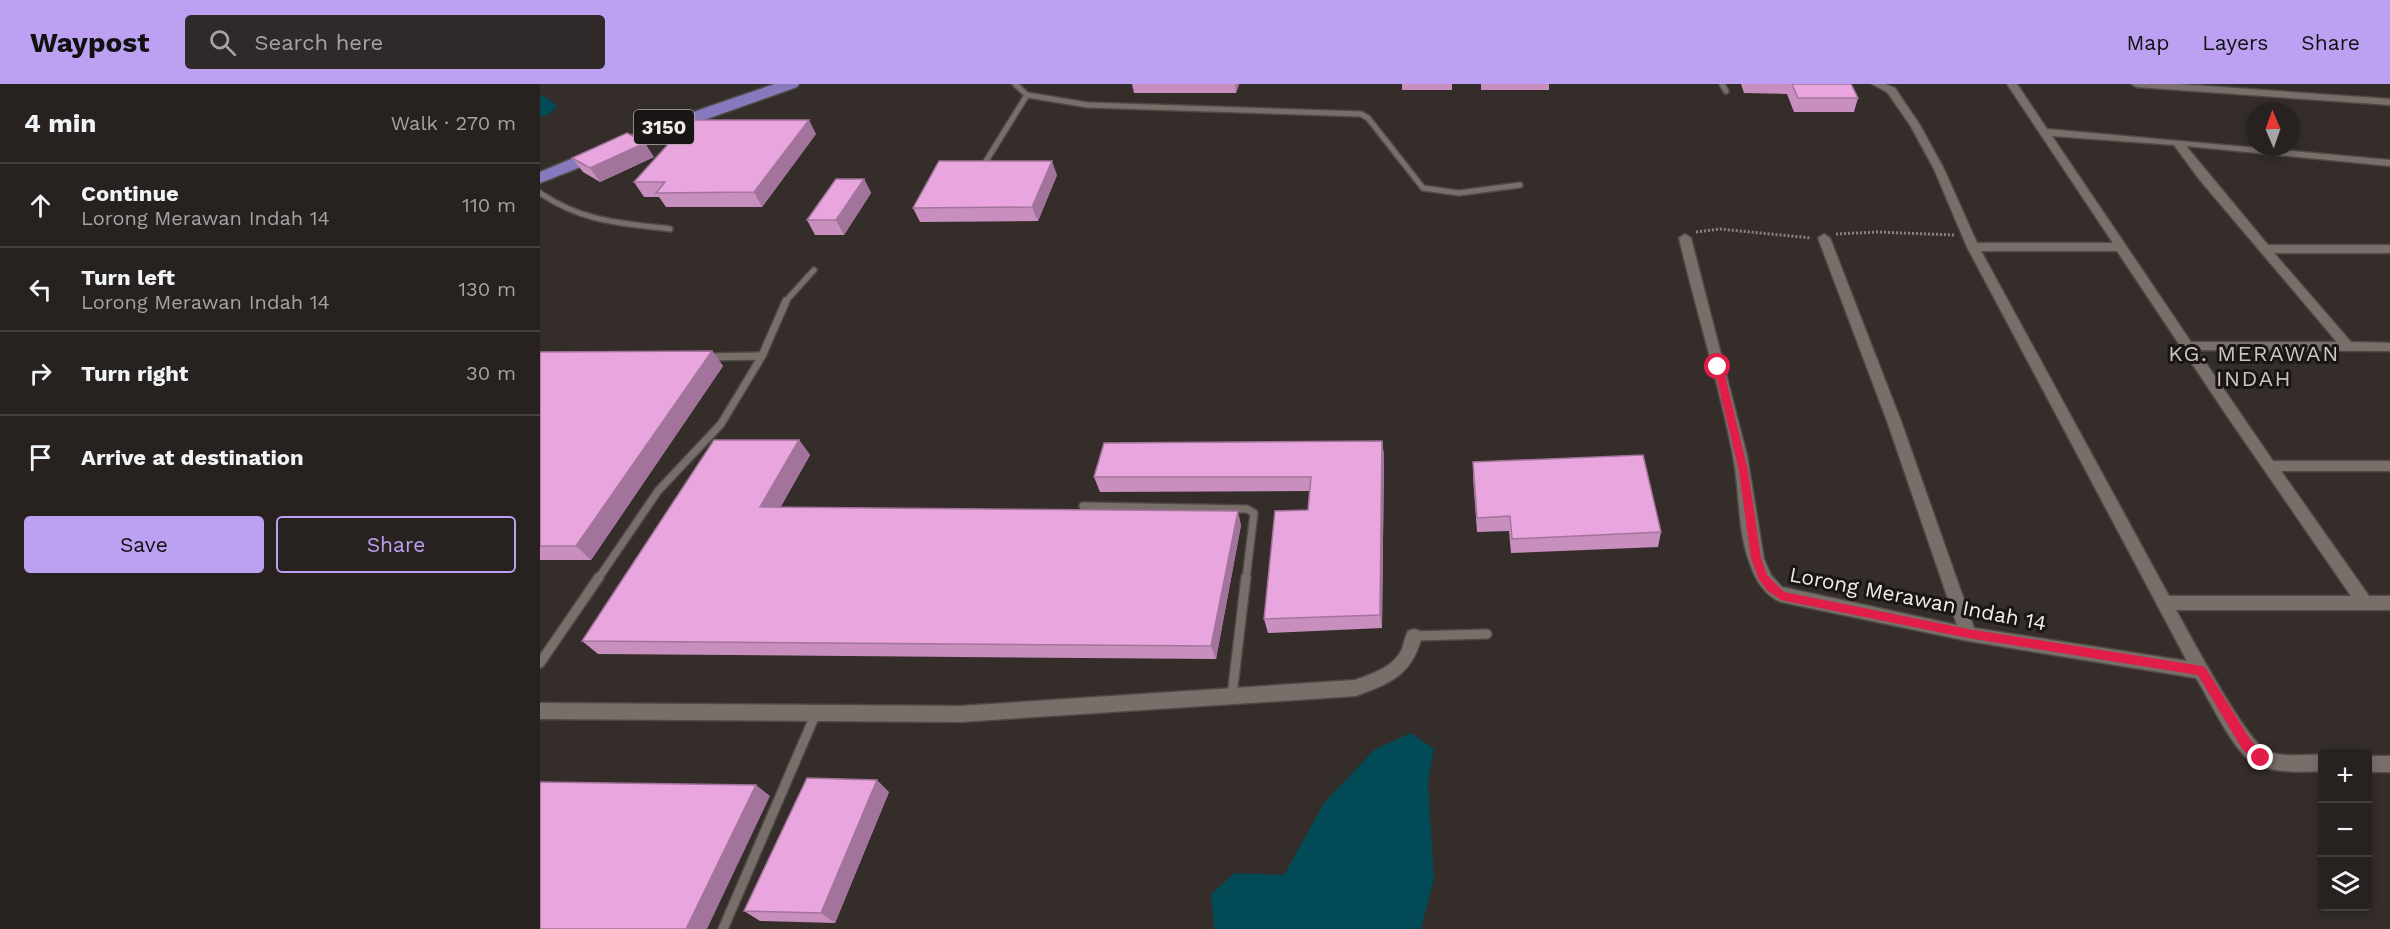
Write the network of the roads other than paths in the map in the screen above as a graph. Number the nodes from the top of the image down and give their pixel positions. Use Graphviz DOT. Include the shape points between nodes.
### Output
graph roads {
  1 [pos="791,84"];
  2 [pos="1015,84"];
  3 [pos="1722,84"];
  4 [pos="1877,84"];
  5 [pos="2012,84"];
  6 [pos="2136,84"];
  7 [pos="1726,91"];
  8 [pos="1027,95"];
  9 [pos="2390,102"];
  10 [pos="2045,132"];
  11 [pos="2178,142"];
  12 [pos="2390,163"];
  13 [pos="983,166"];
  14 [pos="540,178"];
  15 [pos="1520,185"];
  16 [pos="540,193"];
  17 [pos="670,229"];
  18 [pos="1685,238"];
  19 [pos="1824,238"];
  20 [pos="1973,247"];
  21 [pos="2121,247"];
  22 [pos="2264,249"];
  23 [pos="2390,249"];
  24 [pos="814,270"];
  25 [pos="2189,346"];
  26 [pos="2347,346"];
  27 [pos="2390,346"];
  28 [pos="762,356"];
  29 [pos="700,357"];
  30 [pos="2270,466"];
  31 [pos="2390,466"];
  32 [pos="1083,506"];
  33 [pos="2165,603"];
  34 [pos="2365,603"];
  35 [pos="2390,603"];
  36 [pos="1487,634"];
  37 [pos="1968,634"];
  38 [pos="1414,636"];
  39 [pos="540,663"];
  40 [pos="2202,671"];
  41 [pos="1232,695"];
  42 [pos="540,711"];
  43 [pos="816,713"];
  44 [pos="2318,763"];
  45 [pos="2372,764"];
  46 [pos="2390,764"];
  47 [pos="723,929"];
  1 -- 14 [label="main road, 3150" via="686,118"];
  2 -- 8 [label="lane"];
  3 -- 7 [label="lane"];
  4 -- 20 [label="street" via="1891,90 1915,125"];
  5 -- 10 [label="street"];
  6 -- 9 [label="street"];
  8 -- 13 [label="lane"];
  8 -- 15 [label="lane" via="1088,105 1360,114 1368,118 1423,188 1452,193"];
  10 -- 11 [label="street"];
  10 -- 21 [label="street"];
  11 -- 12 [label="street"];
  11 -- 22 [label="street"];
  16 -- 17 [label="lane" via="564,209 607,222"];
  18 -- 37 [label="street, Lorong Merawan Indah 14" via="1728,398 1756,558 1763,577 1781,596"];
  19 -- 37 [label="street" via="1894,421"];
  20 -- 21 [label="street"];
  20 -- 33 [label="street"];
  21 -- 25 [label="street"];
  22 -- 23 [label="street"];
  22 -- 26 [label="street"];
  24 -- 28 [label="lane" via="783,304"];
  25 -- 26 [label="street"];
  25 -- 30 [label="street"];
  26 -- 27 [label="street"];
  28 -- 29 [label="lane"];
  28 -- 39 [label="lane" via="721,424 658,490"];
  30 -- 31 [label="street"];
  30 -- 34 [label="street"];
  32 -- 41 [label="lane" via="1247,509 1254,513"];
  33 -- 34 [label="street"];
  33 -- 40 [label="street"];
  34 -- 35 [label="street"];
  36 -- 38 [label="lane"];
  37 -- 40 [label="street, Lorong Merawan Indah 14"];
  38 -- 41 [label="street" via="1410,655 1395,671 1356,688"];
  40 -- 44 [label="street" via="2247,746 2261,758"];
  41 -- 43 [label="street" via="960,714"];
  42 -- 43 [label="street"];
  43 -- 47 [label="lane"];
  45 -- 46 [label="street"];
}
